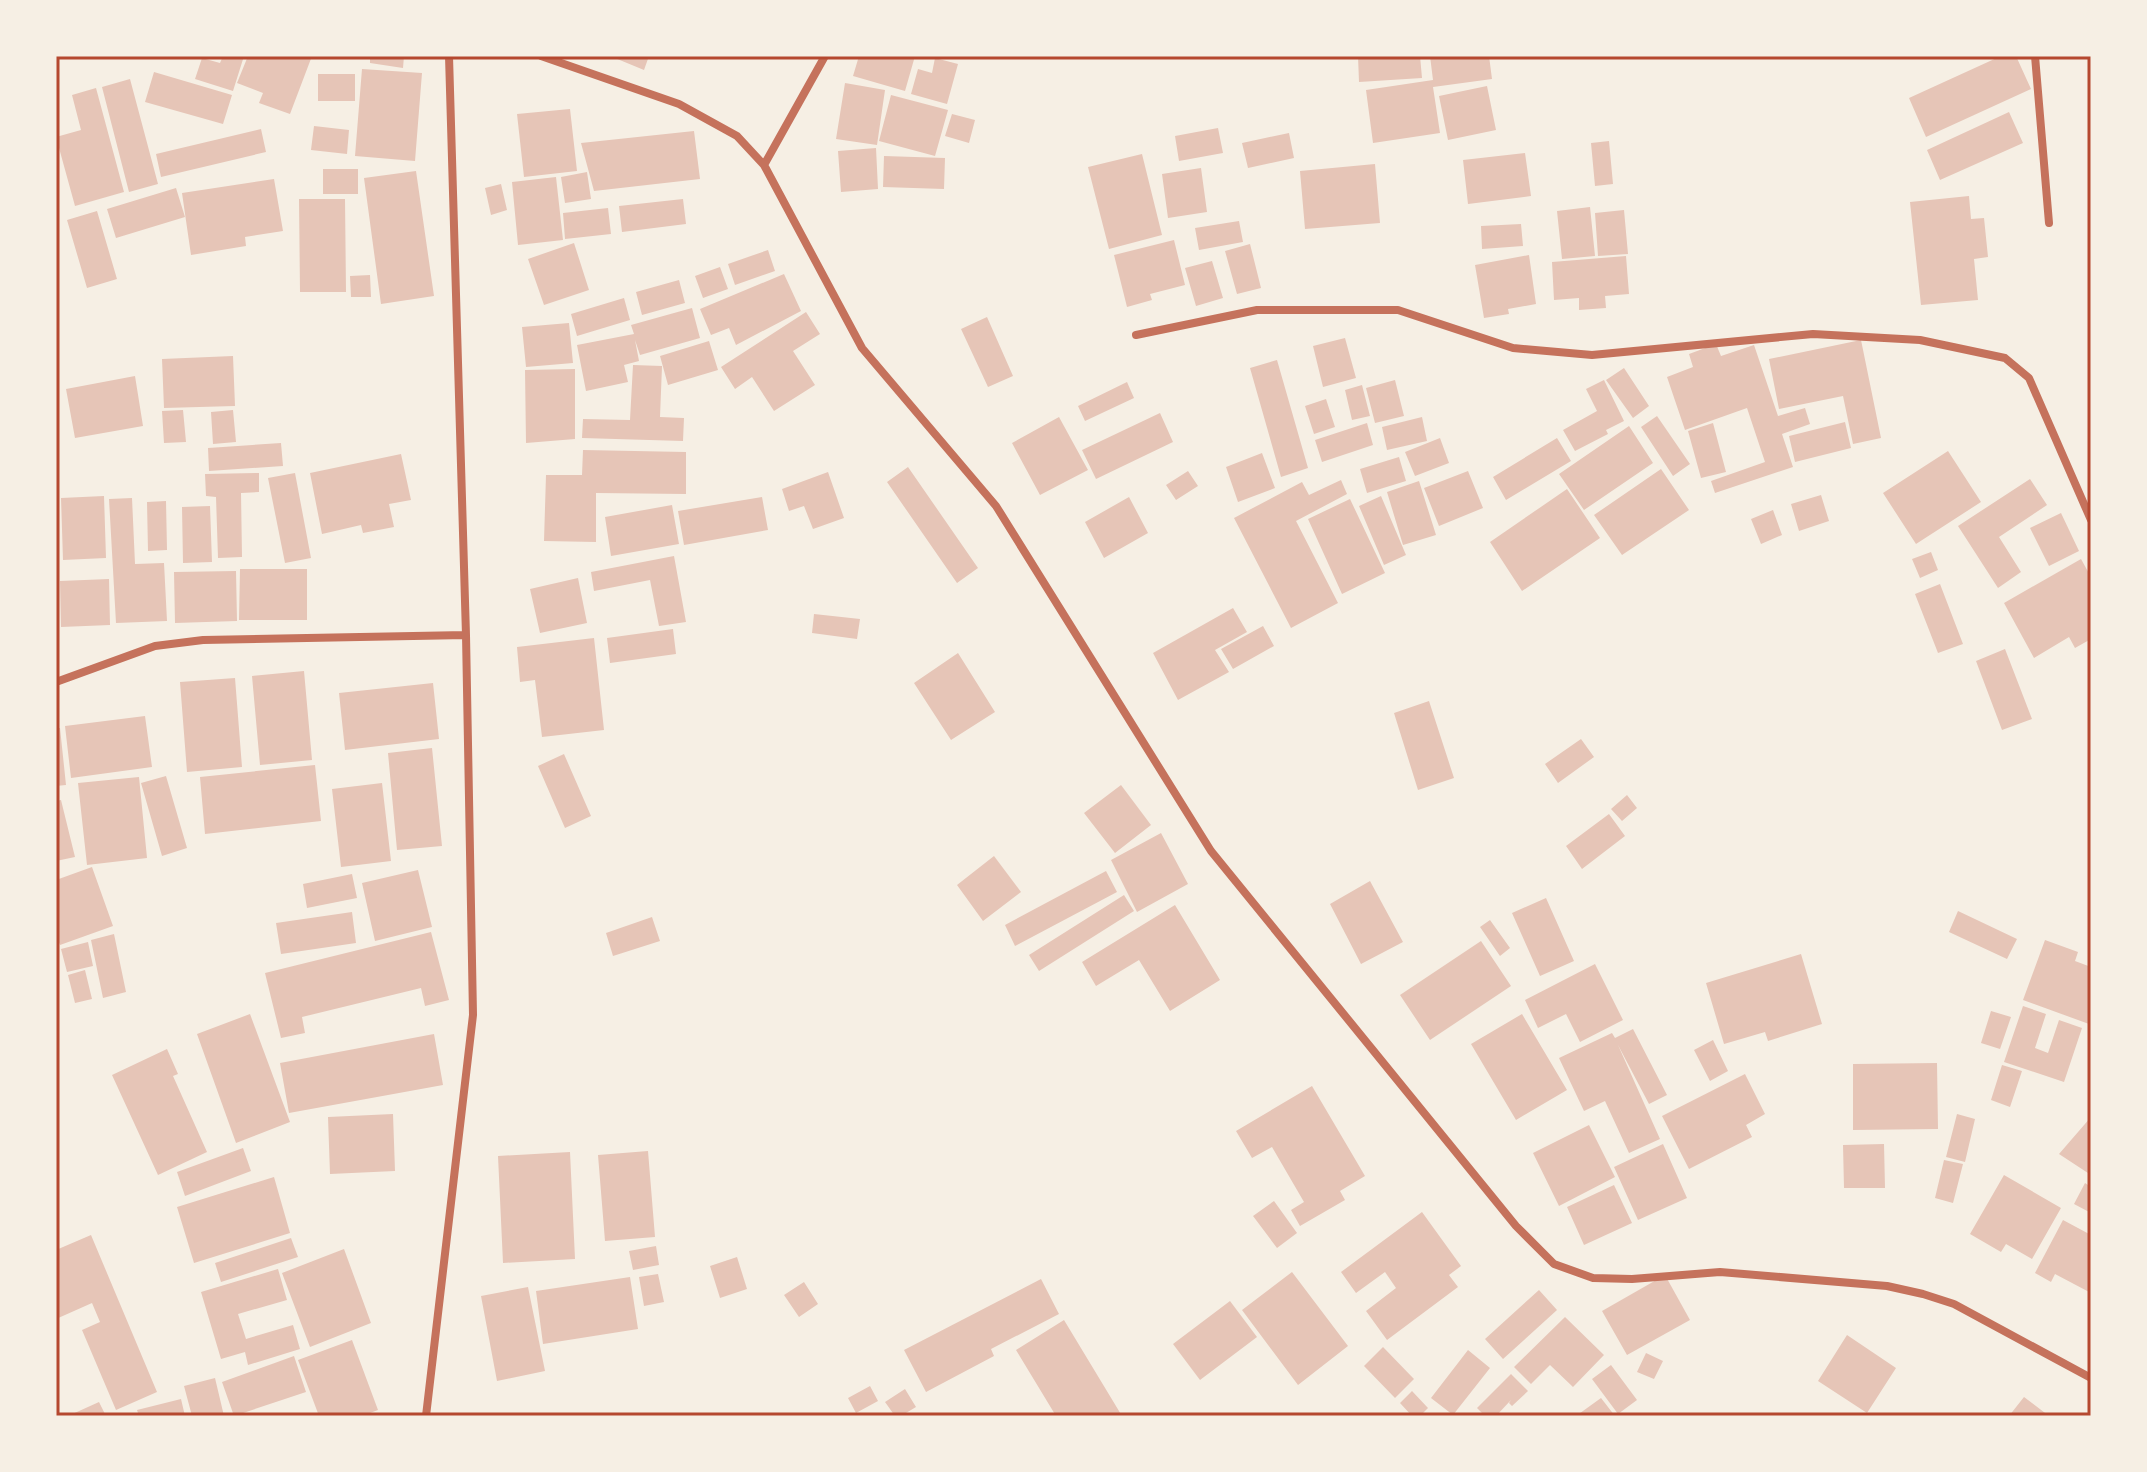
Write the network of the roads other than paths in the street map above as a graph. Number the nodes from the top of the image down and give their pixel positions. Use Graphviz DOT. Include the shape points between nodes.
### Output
graph roads {
  1 [pos="449,56"];
  2 [pos="541,56"];
  3 [pos="825,56"];
  4 [pos="2035,56"];
  5 [pos="764,165"];
  6 [pos="2049,223"];
  7 [pos="1136,335"];
  8 [pos="2091,520"];
  9 [pos="466,635"];
  10 [pos="56,682"];
  11 [pos="2091,1378"];
  12 [pos="426,1416"];
  1 -- 9 [label="street"];
  2 -- 5 [label="street" via="679,104 737,136"];
  3 -- 5 [label="street"];
  4 -- 6 [label="street"];
  5 -- 11 [label="street" via="862,348 996,506 1211,851 1516,1226 1554,1264 1593,1278 1720,1272 1887,1286 1954,1304"];
  7 -- 8 [label="street" via="1257,310 1398,310 1513,348 1592,355 1813,334 1920,340 2005,358 2029,378"];
  9 -- 10 [label="street" via="203,640 155,646"];
  9 -- 12 [label="street" via="473,1015"];
}
